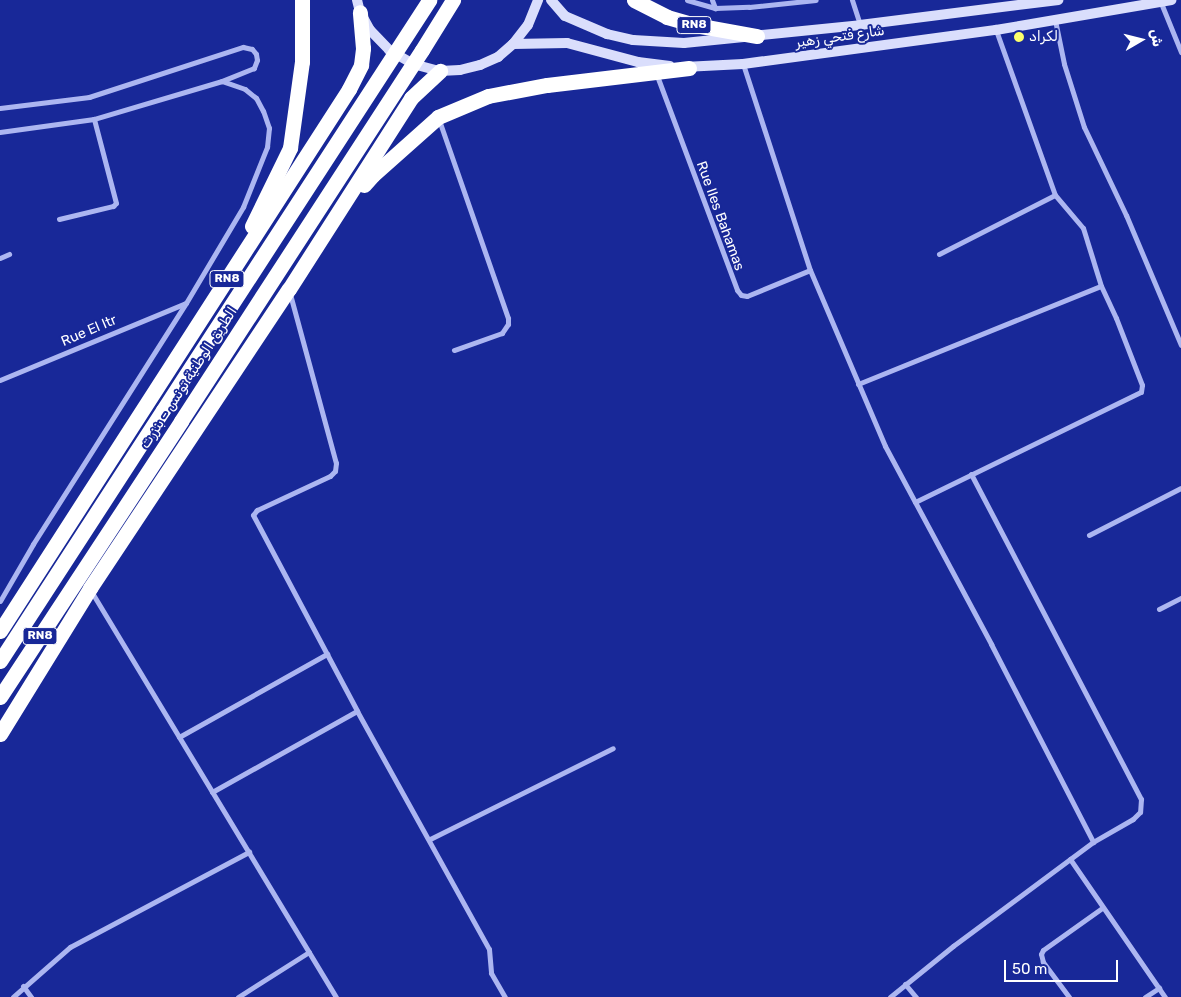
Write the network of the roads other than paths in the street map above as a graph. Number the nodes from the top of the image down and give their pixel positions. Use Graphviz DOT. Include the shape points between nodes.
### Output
graph roads {
  1 [pos="302,0"];
  2 [pos="429,0"];
  3 [pos="453,0"];
  4 [pos="538,0"];
  5 [pos="551,0"];
  6 [pos="634,0"];
  7 [pos="687,0"];
  8 [pos="712,0"];
  9 [pos="816,0"];
  10 [pos="852,0"];
  11 [pos="1058,0"];
  12 [pos="1166,1"];
  13 [pos="359,6"];
  14 [pos="716,8"];
  15 [pos="1055,19"];
  16 [pos="860,25"];
  17 [pos="996,30"];
  18 [pos="757,36"];
  19 [pos="513,44"];
  20 [pos="1181,52"];
  21 [pos="743,64"];
  22 [pos="689,68"];
  23 [pos="440,71"];
  24 [pos="656,73"];
  25 [pos="222,81"];
  26 [pos="0,108"];
  27 [pos="438,117"];
  28 [pos="94,119"];
  29 [pos="0,132"];
  30 [pos="1055,195"];
  31 [pos="59,219"];
  32 [pos="248,246"];
  33 [pos="9,254"];
  34 [pos="939,254"];
  35 [pos="0,258"];
  36 [pos="307,260"];
  37 [pos="810,270"];
  38 [pos="1101,286"];
  39 [pos="289,288"];
  40 [pos="186,303"];
  41 [pos="1181,346"];
  42 [pos="454,350"];
  43 [pos="0,380"];
  44 [pos="858,384"];
  45 [pos="971,474"];
  46 [pos="1181,488"];
  47 [pos="915,502"];
  48 [pos="1089,535"];
  49 [pos="90,588"];
  50 [pos="1181,598"];
  51 [pos="0,600"];
  52 [pos="1159,609"];
  53 [pos="0,631"];
  54 [pos="328,654"];
  55 [pos="0,661"];
  56 [pos="0,697"];
  57 [pos="357,711"];
  58 [pos="0,734"];
  59 [pos="179,736"];
  60 [pos="613,748"];
  61 [pos="212,792"];
  62 [pos="430,839"];
  63 [pos="1093,842"];
  64 [pos="248,852"];
  65 [pos="1070,859"];
  66 [pos="1102,908"];
  67 [pos="308,952"];
  68 [pos="905,984"];
  69 [pos="23,986"];
  70 [pos="1159,988"];
  71 [pos="13,997"];
  72 [pos="31,997"];
  73 [pos="238,997"];
  74 [pos="336,997"];
  75 [pos="505,997"];
  76 [pos="890,997"];
  77 [pos="916,997"];
  78 [pos="1070,997"];
  79 [pos="1145,997"];
  80 [pos="1166,997"];
  1 -- 32 [label="highway, RN8" via="302,62 290,148 251,227"];
  2 -- 55 [label="highway, الطريق الوطنية تونس - بنزرت / RN8, bridge"];
  3 -- 56 [label="highway, الطريق الوطنية تونس - بنزرت / RN8, bridge"];
  4 -- 19 [label="street" via="528,25"];
  5 -- 18 [label="street, شارع فتحي زهير" via="565,16 607,34 634,40 684,43"];
  6 -- 18 [label="highway, RN8" via="667,18"];
  7 -- 14 [label="street"];
  8 -- 14 [label="street"];
  9 -- 14 [label="street"];
  10 -- 16 [label="street"];
  11 -- 16 [label="street, شارع فتحي زهير"];
  12 -- 15 [label="street, شارع فتحي زهير"];
  12 -- 20 [label="street"];
  13 -- 23 [label="street" via="370,30 389,50 413,64"];
  13 -- 32 [label="highway, RN8" via="363,48 361,65 349,89"];
  15 -- 17 [label="street, شارع فتحي زهير"];
  15 -- 41 [label="street" via="1064,64 1084,127 1126,215"];
  16 -- 18 [label="street, شارع فتحي زهير"];
  17 -- 21 [label="street, شارع فتحي زهير"];
  17 -- 30 [label="street"];
  19 -- 22 [label="street, شارع فتحي زهير" via="567,43 638,62"];
  19 -- 23 [label="street" via="480,66"];
  21 -- 22 [label="street, شارع فتحي زهير"];
  21 -- 37 [label="street"];
  22 -- 24 [label="highway"];
  23 -- 36 [label="highway" via="411,98"];
  24 -- 27 [label="highway" via="518,89 488,96"];
  24 -- 37 [label="street, Rue Iles Bahamas" via="737,290 748,296"];
  25 -- 26 [label="street" via="254,68 257,60 252,49 243,47 90,97"];
  25 -- 28 [label="street"];
  25 -- 40 [label="street" via="245,89 256,98 269,128 267,147 243,207"];
  27 -- 36 [label="highway" via="373,175"];
  27 -- 42 [label="street" via="508,318 502,334"];
  28 -- 29 [label="street"];
  28 -- 31 [label="street" via="116,203"];
  30 -- 34 [label="street"];
  30 -- 38 [label="street" via="1083,228"];
  32 -- 53 [label="highway, RN8"];
  33 -- 35 [label="street"];
  36 -- 39 [label="highway"];
  37 -- 44 [label="street"];
  38 -- 44 [label="street"];
  38 -- 45 [label="street" via="1142,392"];
  39 -- 49 [label="highway"];
  39 -- 54 [label="street" via="336,463 335,471 257,510 254,515"];
  40 -- 43 [label="street, Rue El Itr"];
  40 -- 51 [label="street"];
  44 -- 47 [label="street" via="885,446"];
  45 -- 47 [label="street"];
  45 -- 63 [label="street" via="1141,799 1140,812 1133,819"];
  46 -- 48 [label="street"];
  47 -- 63 [label="street"];
  49 -- 58 [label="highway"];
  49 -- 59 [label="street"];
  50 -- 52 [label="street"];
  54 -- 57 [label="street"];
  54 -- 59 [label="street"];
  57 -- 61 [label="street"];
  57 -- 62 [label="street"];
  59 -- 61 [label="street"];
  60 -- 62 [label="street"];
  61 -- 64 [label="street"];
  62 -- 75 [label="street" via="489,949 491,972"];
  63 -- 65 [label="street"];
  64 -- 67 [label="street"];
  64 -- 69 [label="street" via="70,947"];
  65 -- 66 [label="street"];
  65 -- 68 [label="street"];
  66 -- 70 [label="street"];
  66 -- 78 [label="street" via="1041,954 1043,962"];
  67 -- 73 [label="street"];
  67 -- 74 [label="street"];
  68 -- 76 [label="street"];
  68 -- 77 [label="street"];
  69 -- 71 [label="street"];
  69 -- 72 [label="street"];
  70 -- 79 [label="street"];
  70 -- 80 [label="street"];
}
